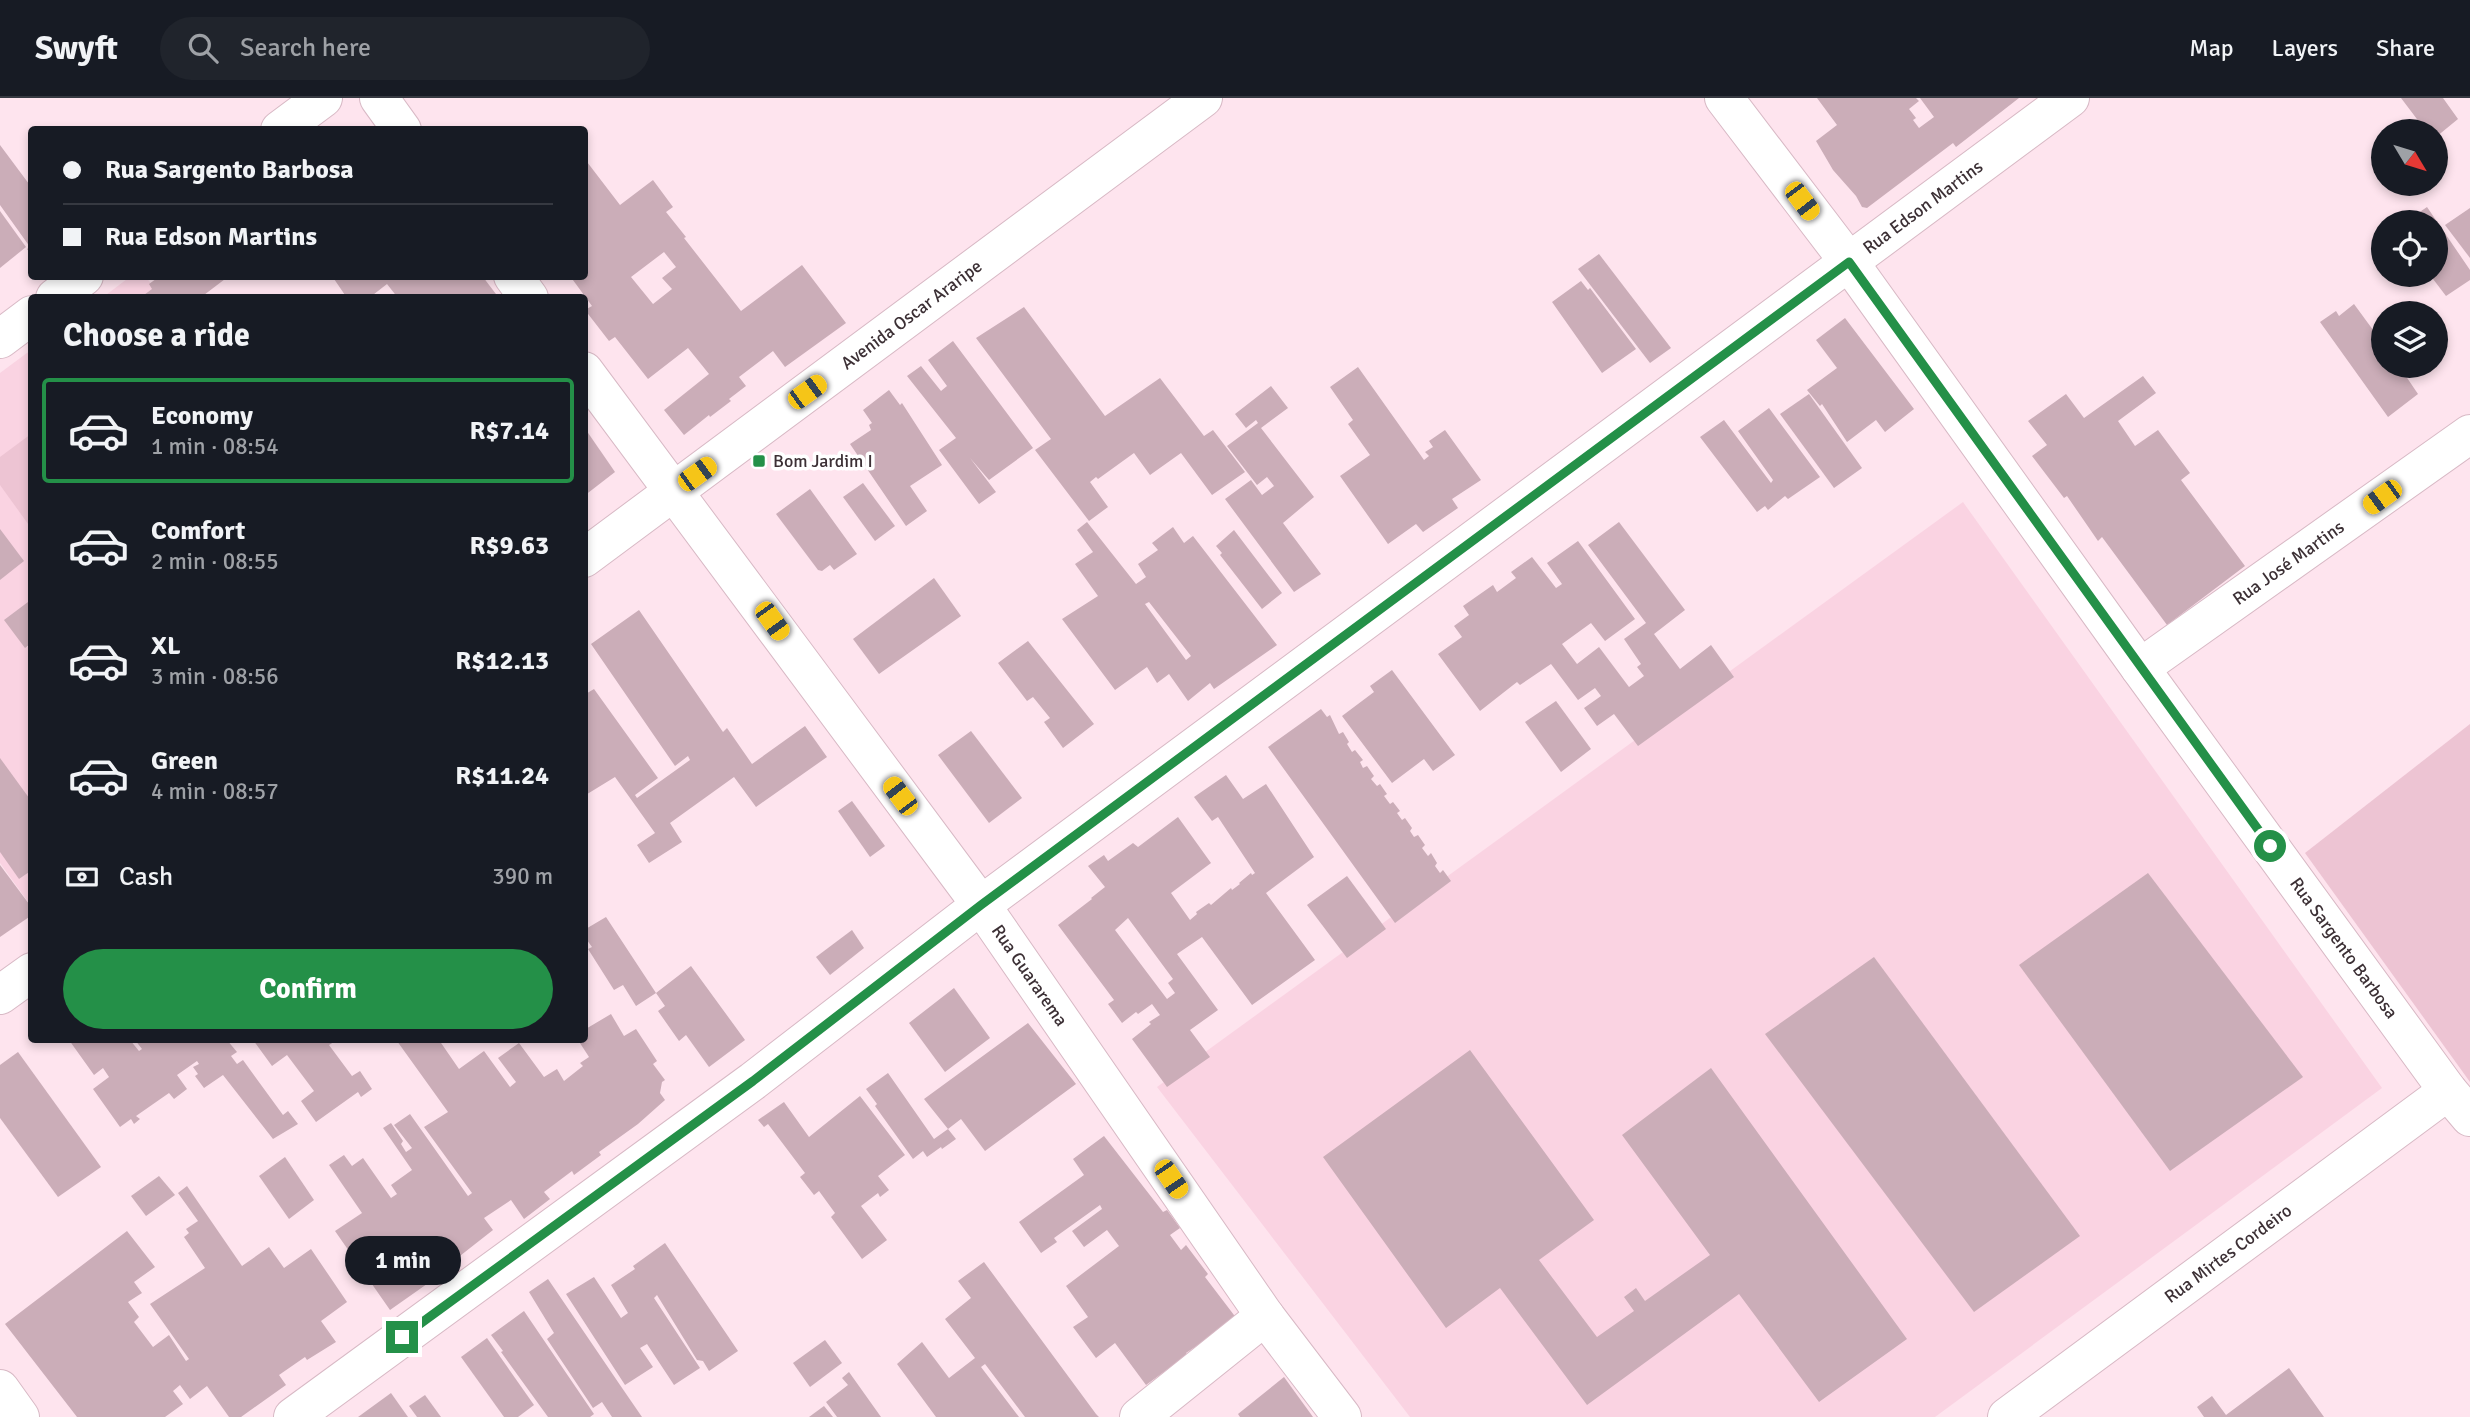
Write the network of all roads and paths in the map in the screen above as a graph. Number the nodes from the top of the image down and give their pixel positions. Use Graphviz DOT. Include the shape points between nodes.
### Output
graph roads {
  1 [pos="323,98"];
  2 [pos="379,98"];
  3 [pos="1203,98"];
  4 [pos="1724,98"];
  5 [pos="2070,98"];
  6 [pos="285,126"];
  7 [pos="399,126"];
  8 [pos="1849,262"];
  9 [pos="79,280"];
  10 [pos="60,294"];
  11 [pos="28,318"];
  12 [pos="0,339"];
  13 [pos="588,376"];
  14 [pos="2470,434"];
  15 [pos="675,490"];
  16 [pos="588,555"];
  17 [pos="2140,668"];
  18 [pos="981,905"];
  19 [pos="28,975"];
  20 [pos="0,995"];
  21 [pos="2459,1104"];
  22 [pos="1265,1317"];
  23 [pos="0,1389"];
  24 [pos="20,1417"];
  25 [pos="293,1417"];
  26 [pos="1139,1417"];
  27 [pos="1342,1417"];
  28 [pos="2007,1417"];
  1 -- 6 [label="street"];
  2 -- 7 [label="street"];
  3 -- 15 [label="street, Avenida Oscar Araripe"];
  4 -- 8 [label="street, Rua Sargento Barbosa"];
  5 -- 8 [label="street, Rua Edson Martins"];
  8 -- 17 [label="street, Rua Sargento Barbosa"];
  8 -- 18 [label="street, Rua Edson Martins"];
  9 -- 10 [label="street"];
  11 -- 12 [label="street"];
  13 -- 15 [label="street, Rua Guararema"];
  14 -- 17 [label="street, Rua José Martins"];
  15 -- 16 [label="street, Avenida Oscar Araripe"];
  15 -- 18 [label="street, Rua Guararema"];
  17 -- 21 [label="street, Rua Sargento Barbosa"];
  18 -- 22 [label="street, Rua Guararema"];
  18 -- 25 [label="street, Rua Edson Martins" via="753,1081"];
  19 -- 20 [label="street"];
  21 -- 28 [label="street, Rua Mirtes Cordeiro"];
  22 -- 26 [label="street"];
  22 -- 27 [label="street, Rua Guararema"];
  23 -- 24 [label="street"];
}
